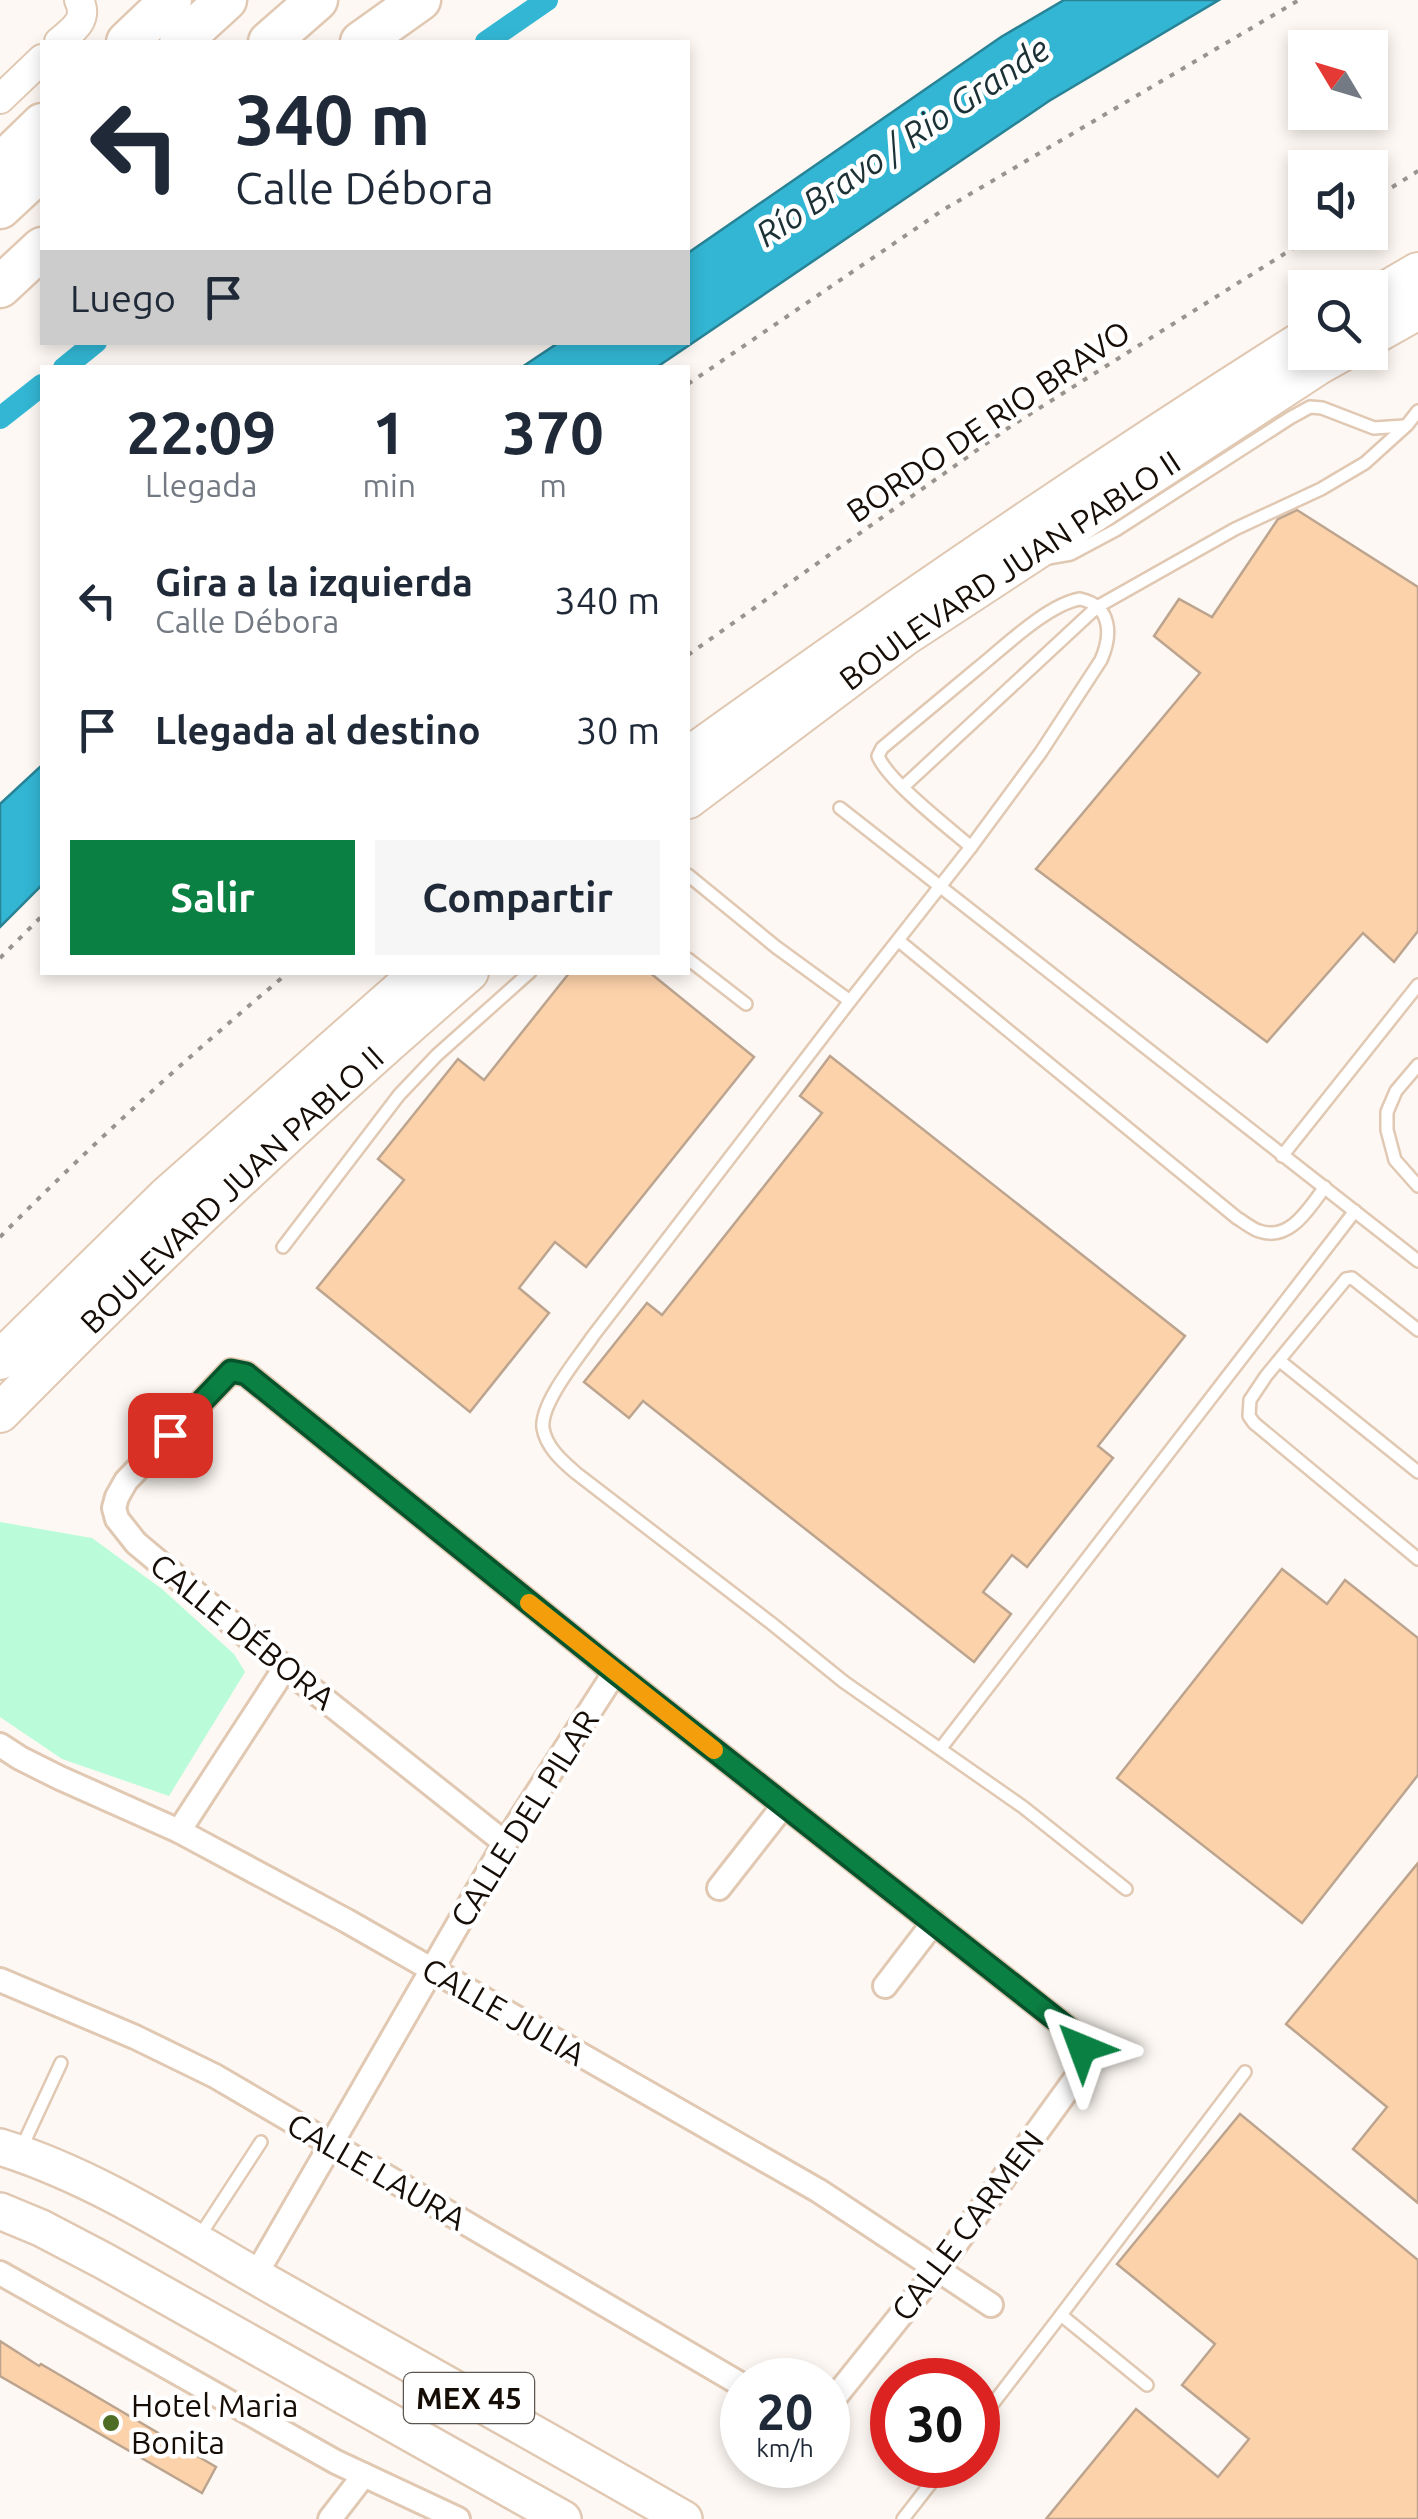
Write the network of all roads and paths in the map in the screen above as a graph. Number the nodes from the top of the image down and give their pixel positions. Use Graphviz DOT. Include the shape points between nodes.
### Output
graph roads {
  1 [pos="79,0"];
  2 [pos="171,0"];
  3 [pos="226,0"];
  4 [pos="317,0"];
  5 [pos="420,0"];
  6 [pos="1299,0"];
  7 [pos="62,40"];
  8 [pos="129,40"];
  9 [pos="182,40"];
  10 [pos="270,40"];
  11 [pos="364,40"];
  12 [pos="40,60"];
  13 [pos="0,99"];
  14 [pos="40,126"];
  15 [pos="0,165"];
  16 [pos="40,170"];
  17 [pos="1418,170"];
  18 [pos="1388,189"];
  19 [pos="0,208"];
  20 [pos="40,250"];
  21 [pos="1291,250"];
  22 [pos="1418,272"];
  23 [pos="40,285"];
  24 [pos="0,287"];
  25 [pos="1388,290"];
  26 [pos="1418,310"];
  27 [pos="0,317"];
  28 [pos="1388,327"];
  29 [pos="1288,350"];
  30 [pos="1310,370"];
  31 [pos="690,383"];
  32 [pos="1418,412"];
  33 [pos="1407,426"];
  34 [pos="1010,567"];
  35 [pos="1098,606"];
  36 [pos="690,654"];
  37 [pos="690,755"];
  38 [pos="903,787"];
  39 [pos="690,797"];
  40 [pos="840,808"];
  41 [pos="972,847"];
  42 [pos="690,877"];
  43 [pos="941,888"];
  44 [pos="40,918"];
  45 [pos="899,940"];
  46 [pos="0,958"];
  47 [pos="690,961"];
  48 [pos="284,975"];
  49 [pos="418,975"];
  50 [pos="466,975"];
  51 [pos="527,975"];
  52 [pos="1418,985"];
  53 [pos="850,1001"];
  54 [pos="746,1004"];
  55 [pos="1418,1065"];
  56 [pos="1282,1156"];
  57 [pos="1418,1186"];
  58 [pos="1326,1188"];
  59 [pos="1355,1212"];
  60 [pos="0,1236"];
  61 [pos="283,1247"];
  62 [pos="1418,1260"];
  63 [pos="1418,1330"];
  64 [pos="0,1360"];
  65 [pos="1280,1361"];
  66 [pos="0,1413"];
  67 [pos="1418,1472"];
  68 [pos="1418,1559"];
  69 [pos="284,1668"];
  70 [pos="615,1672"];
  71 [pos="0,1745"];
  72 [pos="942,1748"];
  73 [pos="784,1806"];
  74 [pos="179,1831"];
  75 [pos="504,1843"];
  76 [pos="718,1888"];
  77 [pos="1126,1890"];
  78 [pos="934,1922"];
  79 [pos="432,1970"];
  80 [pos="0,1980"];
  81 [pos="885,1986"];
  82 [pos="61,2063"];
  83 [pos="1245,2072"];
  84 [pos="261,2142"];
  85 [pos="330,2144"];
  86 [pos="10,2150"];
  87 [pos="0,2211"];
  88 [pos="196,2241"];
  89 [pos="938,2270"];
  90 [pos="0,2273"];
  91 [pos="255,2276"];
  92 [pos="991,2305"];
  93 [pos="1061,2315"];
  94 [pos="720,2372"];
  95 [pos="850,2379"];
  96 [pos="1147,2385"];
  97 [pos="1000,2394"];
  98 [pos="364,2475"];
  99 [pos="927,2488"];
  100 [pos="330,2519"];
  101 [pos="458,2519"];
  102 [pos="564,2519"];
  103 [pos="684,2519"];
  104 [pos="903,2519"];
  1 -- 7 [label="street" via="83,16"];
  2 -- 8 [label="highway"];
  3 -- 9 [label="highway"];
  4 -- 10 [label="highway"];
  5 -- 11 [label="highway"];
  6 -- 31 [label="path" via="943,210"];
  12 -- 13 [label="street"];
  14 -- 15 [label="highway"];
  16 -- 19 [label="highway"];
  17 -- 18 [label="path"];
  20 -- 24 [label="highway"];
  21 -- 36 [label="path, BORDO DE RIO BRAVO" via="1011,426"];
  22 -- 25 [label="highway"];
  23 -- 27 [label="highway"];
  26 -- 28 [label="highway"];
  29 -- 37 [label="highway, BOULEVARD JUAN PABLO II"];
  30 -- 34 [label="highway, BOULEVARD JUAN PABLO II"];
  32 -- 33 [label="lane"];
  33 -- 34 [label="lane" via="1374,428 1310,408 1116,530 1070,554"];
  33 -- 35 [label="lane" via="1365,463"];
  34 -- 39 [label="highway, BOULEVARD JUAN PABLO II" via="905,636"];
  35 -- 38 [label="lane"];
  35 -- 38 [label="lane" via="1080,599 1053,610 882,748 882,764"];
  35 -- 41 [label="lane" via="1110,632 1101,660"];
  38 -- 41 [label="lane"];
  40 -- 43 [label="lane"];
  41 -- 43 [label="lane"];
  42 -- 53 [label="lane"];
  43 -- 45 [label="lane"];
  43 -- 56 [label="lane"];
  44 -- 46 [label="path"];
  45 -- 53 [label="lane"];
  45 -- 58 [label="lane" via="1259,1231 1290,1228"];
  47 -- 54 [label="lane"];
  48 -- 60 [label="path"];
  49 -- 64 [label="highway, BOULEVARD JUAN PABLO II" via="168,1196"];
  50 -- 66 [label="highway, BOULEVARD JUAN PABLO II" via="228,1188"];
  51 -- 61 [label="lane" via="399,1095"];
  52 -- 56 [label="lane"];
  53 -- 72 [label="lane" via="593,1336 543,1414 543,1428 576,1473 844,1682"];
  55 -- 57 [label="lane" via="1396,1091 1387,1130 1395,1160"];
  56 -- 58 [label="lane"];
  58 -- 59 [label="lane"];
  59 -- 62 [label="lane"];
  59 -- 72 [label="lane"];
  63 -- 65 [label="lane" via="1349,1278"];
  65 -- 67 [label="lane"];
  65 -- 68 [label="lane" via="1250,1400 1249,1416"];
  69 -- 70 [label="street, CALLE DÉBORA" via="136,1544 114,1508 126,1481 231,1371 246,1374"];
  69 -- 74 [label="street"];
  69 -- 75 [label="street, CALLE DÉBORA"];
  70 -- 73 [label="street"];
  70 -- 75 [label="street, CALLE DEL PILAR"];
  71 -- 74 [label="street, CALLE JULIA"];
  72 -- 77 [label="lane"];
  73 -- 76 [label="street"];
  73 -- 78 [label="street"];
  74 -- 79 [label="street, CALLE JULIA"];
  75 -- 79 [label="street, CALLE DEL PILAR"];
  78 -- 81 [label="street"];
  78 -- 89 [label="street, CALLE CARMEN" via="1076,2035 1083,2056 1076,2078"];
  79 -- 85 [label="street, CALLE DEL PILAR"];
  79 -- 89 [label="street, CALLE JULIA" via="819,2191"];
  80 -- 85 [label="street, CALLE LAURA" via="215,2076"];
  82 -- 86 [label="lane"];
  83 -- 93 [label="lane"];
  84 -- 88 [label="lane"];
  85 -- 91 [label="street, CALLE DEL PILAR"];
  85 -- 94 [label="street, CALLE LAURA"];
  86 -- 88 [label="main road, MEX 45"];
  87 -- 102 [label="main road, MEX 45" via="104,2261"];
  88 -- 91 [label="main road, MEX 45"];
  89 -- 92 [label="street, CALLE JULIA"];
  89 -- 95 [label="street, CALLE CARMEN"];
  90 -- 98 [label="street"];
  91 -- 103 [label="main road, MEX 45"];
  93 -- 96 [label="lane"];
  93 -- 97 [label="lane"];
  98 -- 100 [label="street"];
  98 -- 101 [label="street"];
  99 -- 104 [label="lane"];
}
